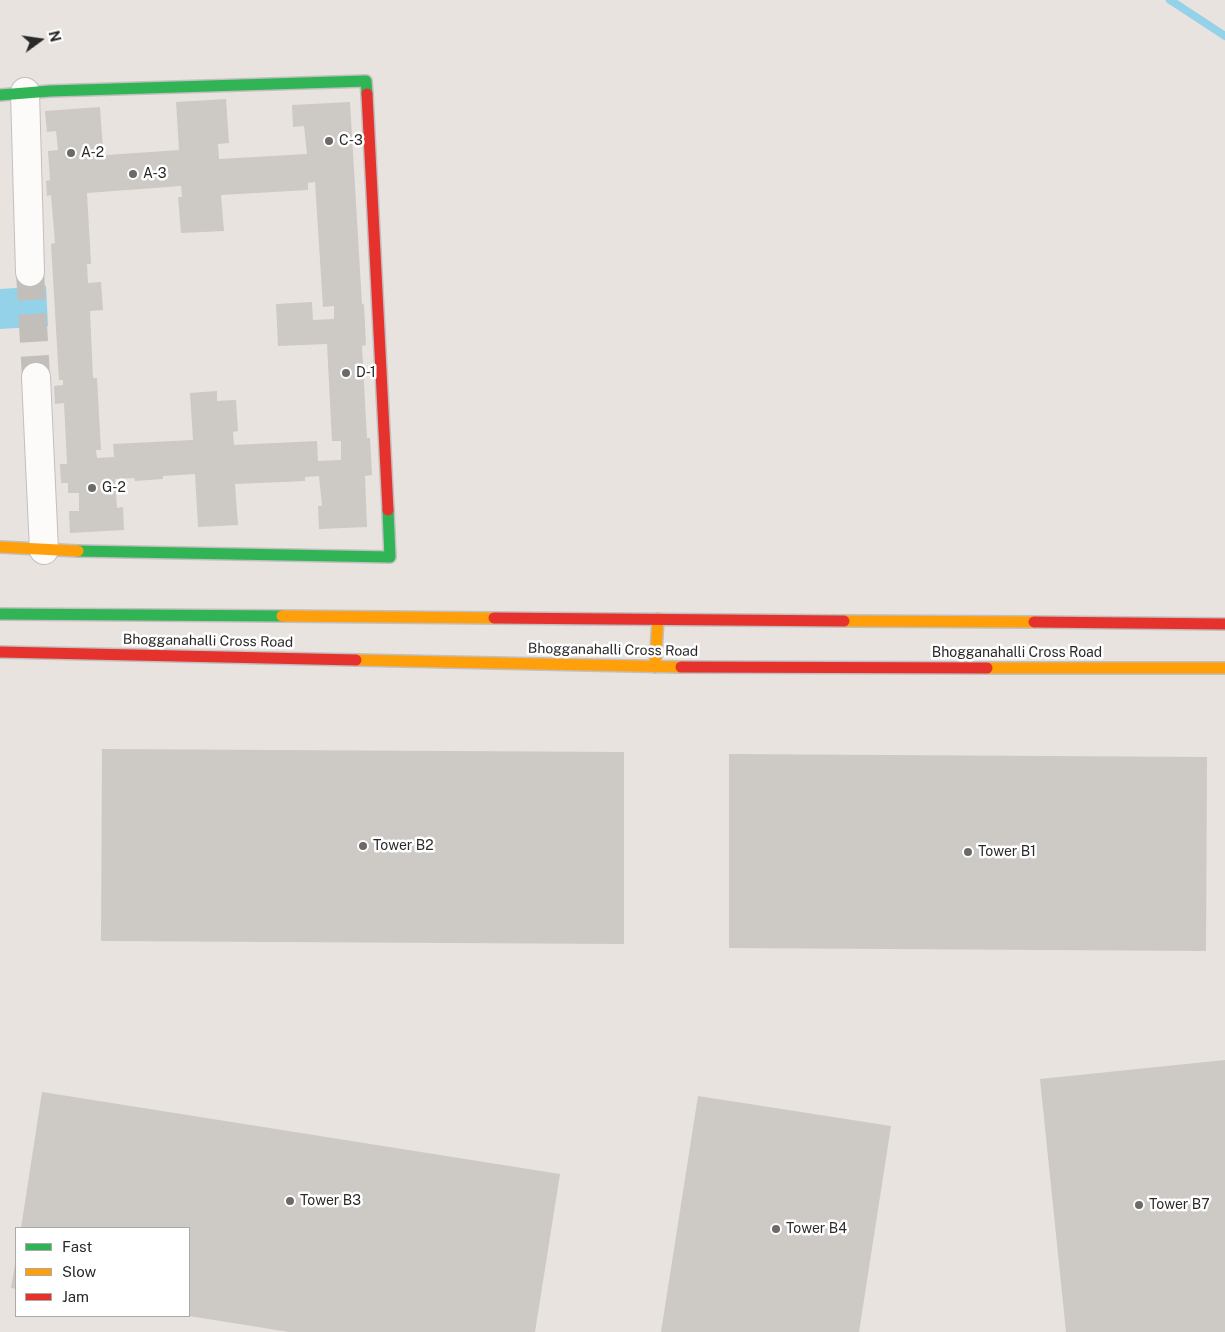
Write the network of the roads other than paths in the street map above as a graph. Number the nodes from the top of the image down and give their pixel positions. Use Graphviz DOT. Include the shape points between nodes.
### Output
graph roads {
  1 [pos="13,94"];
  2 [pos="30,272"];
  3 [pos="36,377"];
  4 [pos="0,548"];
  5 [pos="44,550"];
  6 [pos="0,614"];
  7 [pos="658,619"];
  8 [pos="1225,624"];
  9 [pos="0,652"];
  10 [pos="655,667"];
  11 [pos="1225,668"];
  1 -- 2 [label="street"];
  1 -- 5 [label="street" via="366,81 390,557"];
  3 -- 5 [label="street"];
  4 -- 5 [label="street"];
  6 -- 7 [label="street, Bhogganahalli Cross Road"];
  7 -- 8 [label="street, Bhogganahalli Cross Road"];
  7 -- 10 [label="street"];
  9 -- 10 [label="street, Bhogganahalli Cross Road"];
  10 -- 11 [label="street, Bhogganahalli Cross Road"];
}
